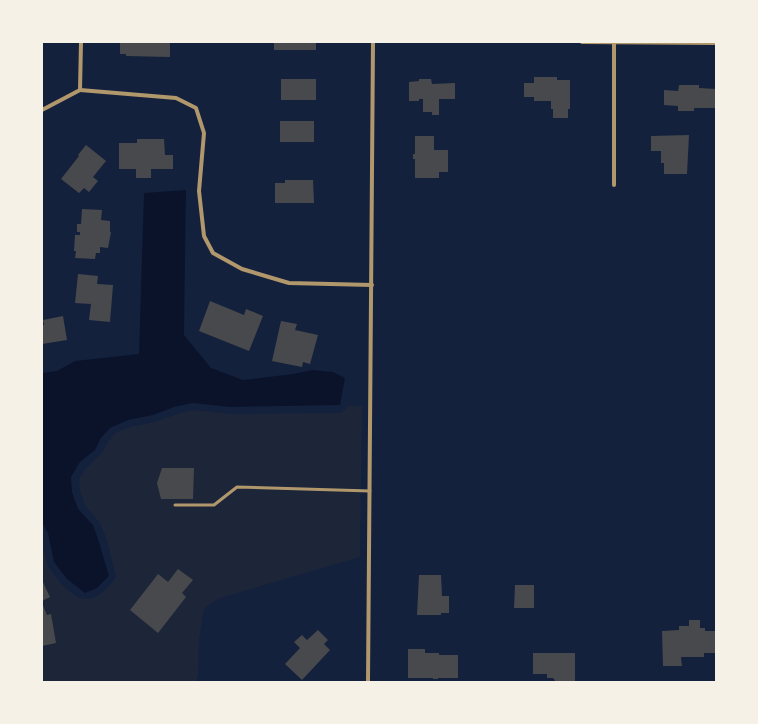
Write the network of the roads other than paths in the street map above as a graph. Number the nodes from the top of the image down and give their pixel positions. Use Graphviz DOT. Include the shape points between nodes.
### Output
graph roads {
  1 [pos="81,42"];
  2 [pos="373,42"];
  3 [pos="582,42"];
  4 [pos="614,42"];
  5 [pos="716,43"];
  6 [pos="80,90"];
  7 [pos="42,110"];
  8 [pos="614,185"];
  9 [pos="372,285"];
  10 [pos="370,491"];
  11 [pos="175,505"];
  12 [pos="368,682"];
  1 -- 6 [label="street"];
  2 -- 9 [label="street"];
  3 -- 4 [label="street"];
  4 -- 5 [label="street"];
  4 -- 8 [label="street"];
  6 -- 7 [label="street"];
  6 -- 9 [label="street" via="176,98 196,108 204,133 199,191 204,236 213,253 242,269 289,283"];
  9 -- 10 [label="street"];
  10 -- 11 [label="lane" via="238,487 214,505"];
  10 -- 12 [label="street"];
}
